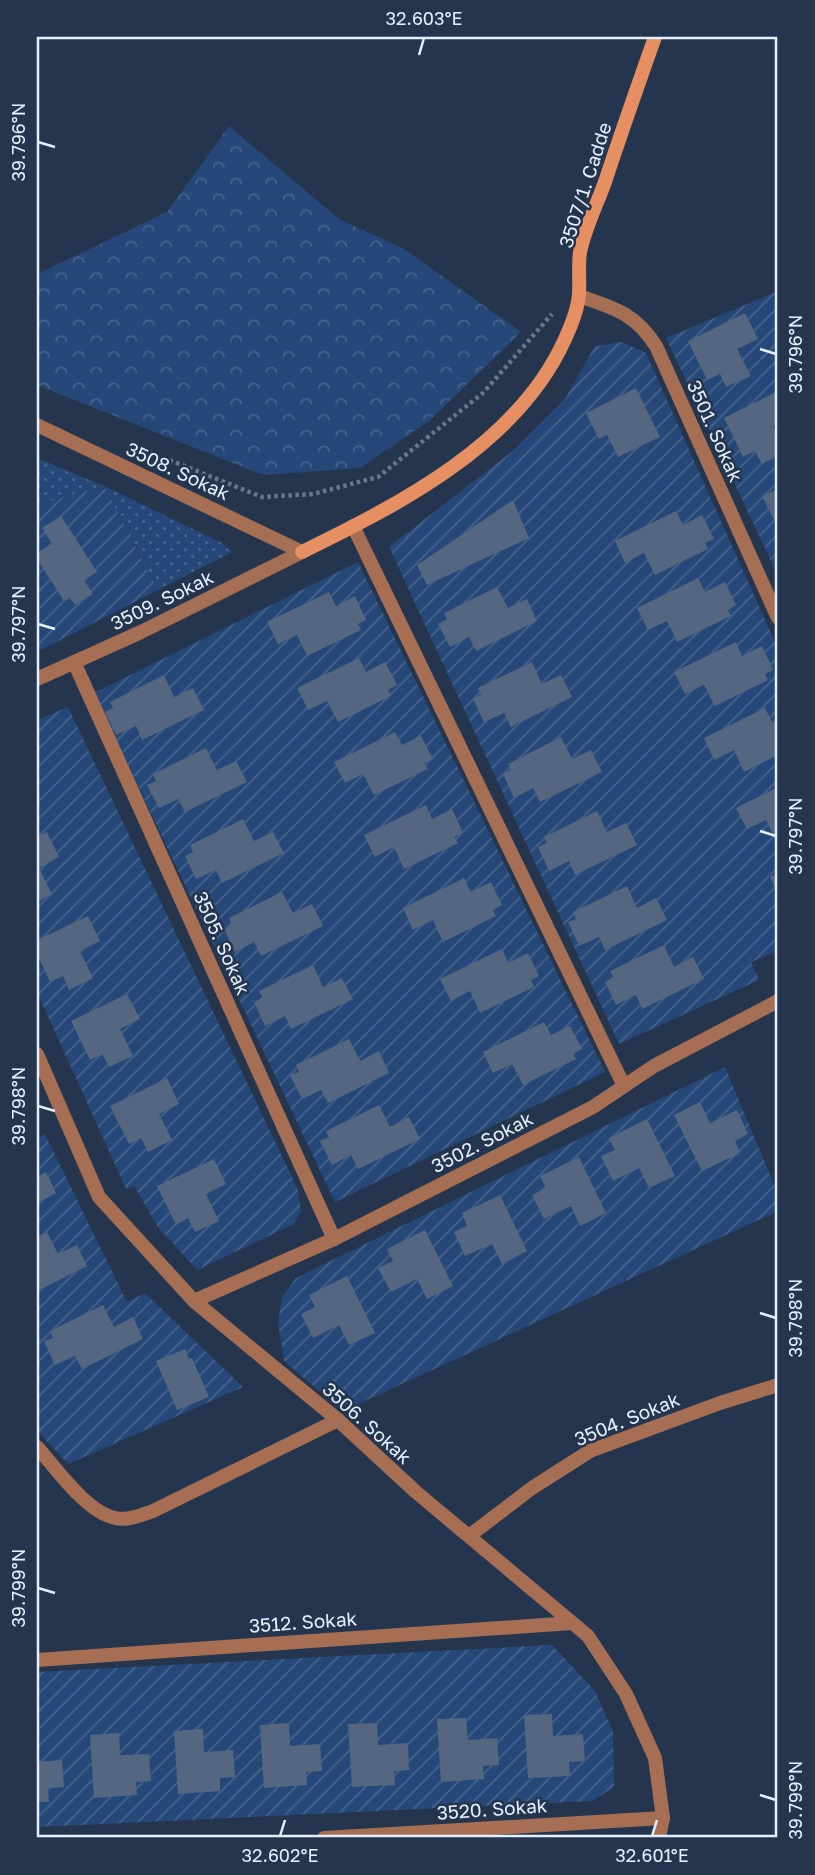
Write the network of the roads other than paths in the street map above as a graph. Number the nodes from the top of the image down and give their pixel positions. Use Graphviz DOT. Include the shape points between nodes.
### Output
graph roads {
  1 [pos="655,37"];
  2 [pos="579,296"];
  3 [pos="37,425"];
  4 [pos="354,526"];
  5 [pos="302,552"];
  6 [pos="778,618"];
  7 [pos="75,662"];
  8 [pos="37,679"];
  9 [pos="778,1001"];
  10 [pos="37,1054"];
  11 [pos="624,1086"];
  12 [pos="334,1239"];
  13 [pos="194,1301"];
  14 [pos="778,1385"];
  15 [pos="338,1420"];
  16 [pos="37,1447"];
  17 [pos="469,1536"];
  18 [pos="572,1623"];
  19 [pos="37,1660"];
  20 [pos="663,1818"];
  21 [pos="324,1838"];
  22 [pos="659,1838"];
  1 -- 2 [label="street, 3507/1. Cadde" via="580,251"];
  2 -- 4 [label="street, 3507/1. Cadde" via="564,342 505,422 443,473"];
  2 -- 6 [label="street, 3501. Sokak" via="619,309 637,321 656,346"];
  3 -- 5 [label="street, 3508. Sokak"];
  4 -- 5 [label="street, 3507/1. Cadde"];
  4 -- 11 [label="street"];
  5 -- 7 [label="street, 3509. Sokak"];
  7 -- 8 [label="street, 3509. Sokak"];
  7 -- 12 [label="street, 3505. Sokak"];
  9 -- 11 [label="street, 3502. Sokak"];
  10 -- 13 [label="street, 3506. Sokak" via="99,1197"];
  11 -- 12 [label="street, 3502. Sokak" via="593,1107"];
  12 -- 13 [label="street, 3502. Sokak"];
  13 -- 15 [label="street, 3506. Sokak"];
  14 -- 17 [label="street, 3504. Sokak" via="590,1451"];
  15 -- 16 [label="street" via="136,1517 115,1518 96,1508"];
  15 -- 17 [label="street, 3506. Sokak"];
  17 -- 18 [label="street, 3506. Sokak"];
  18 -- 19 [label="street, 3512. Sokak"];
  18 -- 20 [label="street, 3506. Sokak" via="588,1636 626,1694 655,1758"];
  20 -- 21 [label="street, 3520. Sokak"];
  20 -- 22 [label="street, 3506. Sokak"];
}
